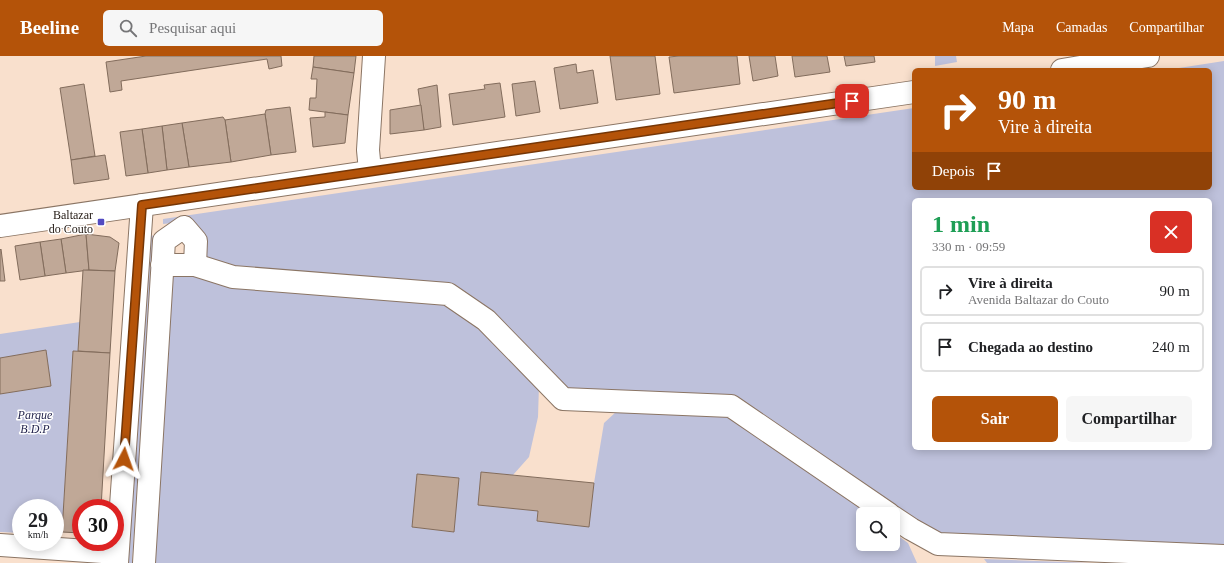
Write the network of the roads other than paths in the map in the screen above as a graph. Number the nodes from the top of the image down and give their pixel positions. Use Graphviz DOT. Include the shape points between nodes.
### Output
graph roads {
  1 [pos="374,56"];
  2 [pos="1148,56"];
  3 [pos="1091,61"];
  4 [pos="1068,68"];
  5 [pos="912,92"];
  6 [pos="370,171"];
  7 [pos="142,205"];
  8 [pos="0,226"];
  9 [pos="162,265"];
  10 [pos="195,265"];
  11 [pos="879,507"];
  12 [pos="900,522"];
  13 [pos="0,545"];
  14 [pos="966,554"];
  15 [pos="1224,556"];
  16 [pos="117,558"];
  17 [pos="1144,558"];
  18 [pos="144,563"];
  1 -- 6 [label="main road" via="368,150"];
  2 -- 3 [label="main road"];
  3 -- 4 [label="main road"];
  5 -- 6 [label="main road"];
  6 -- 7 [label="main road"];
  7 -- 8 [label="main road"];
  7 -- 16 [label="main road"];
  9 -- 10 [label="main road"];
  9 -- 10 [label="main road" via="164,241 184,227 196,241"];
  9 -- 18 [label="main road"];
  10 -- 11 [label="main road" via="233,277 448,294 486,320 563,399 731,406"];
  12 -- 14 [label="main road" via="938,544"];
  13 -- 16 [label="main road"];
  14 -- 17 [label="main road"];
  15 -- 17 [label="main road"];
}
